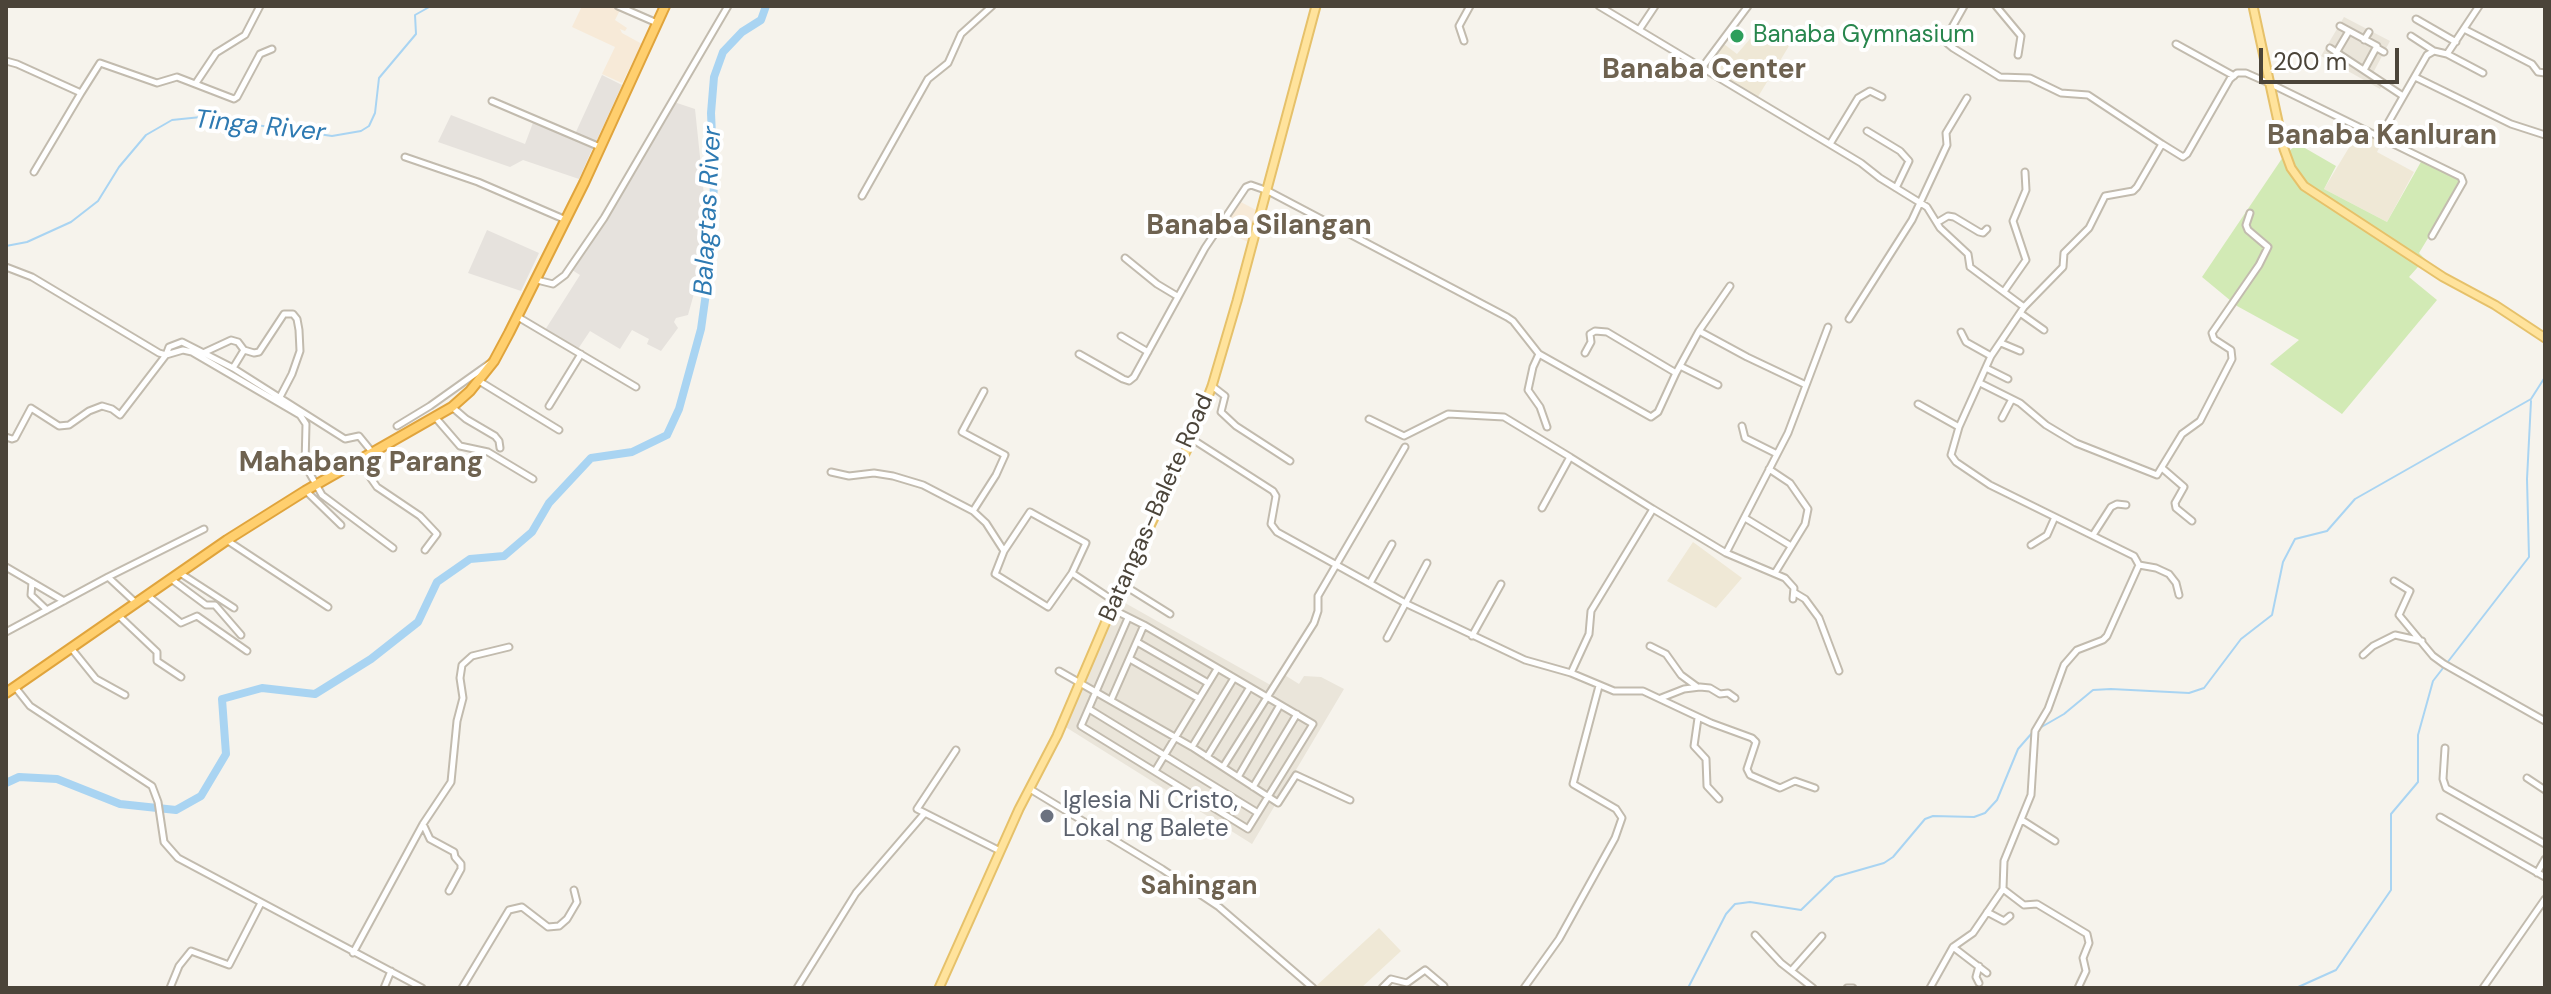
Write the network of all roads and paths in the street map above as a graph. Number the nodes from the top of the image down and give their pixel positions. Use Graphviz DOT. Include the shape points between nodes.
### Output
graph roads {
  1 [pos="260,6"];
  2 [pos="618,6"];
  3 [pos="665,6"];
  4 [pos="728,6"];
  5 [pos="992,6"];
  6 [pos="1316,6"];
  7 [pos="1470,6"];
  8 [pos="1599,6"];
  9 [pos="1655,6"];
  10 [pos="1748,6"];
  11 [pos="1964,6"];
  12 [pos="1996,6"];
  13 [pos="2253,6"];
  14 [pos="2479,6"];
  15 [pos="2416,19"];
  16 [pos="657,23"];
  17 [pos="2340,26"];
  18 [pos="2464,29"];
  19 [pos="1639,30"];
  20 [pos="2349,31"];
  21 [pos="2369,32"];
  22 [pos="2411,36"];
  23 [pos="2364,40"];
  24 [pos="1464,41"];
  25 [pos="2456,42"];
  26 [pos="2176,44"];
  27 [pos="2377,48"];
  28 [pos="272,49"];
  29 [pos="2434,51"];
  30 [pos="2384,52"];
  31 [pos="2447,54"];
  32 [pos="2018,55"];
  33 [pos="6,61"];
  34 [pos="1701,69"];
  35 [pos="2364,70"];
  36 [pos="2483,73"];
  37 [pos="2545,73"];
  38 [pos="2234,76"];
  39 [pos="2415,77"];
  40 [pos="196,83"];
  41 [pos="2271,84"];
  42 [pos="81,93"];
  43 [pos="2403,96"];
  44 [pos="1882,97"];
  45 [pos="1967,98"];
  46 [pos="492,101"];
  47 [pos="1867,131"];
  48 [pos="2545,135"];
  49 [pos="2380,137"];
  50 [pos="1830,144"];
  51 [pos="2162,144"];
  52 [pos="600,147"];
  53 [pos="405,157"];
  54 [pos="34,172"];
  55 [pos="2025,172"];
  56 [pos="1896,188"];
  57 [pos="1268,191"];
  58 [pos="862,196"];
  59 [pos="1919,202"];
  60 [pos="2250,213"];
  61 [pos="566,220"];
  62 [pos="1938,222"];
  63 [pos="1987,229"];
  64 [pos="2432,236"];
  65 [pos="1125,258"];
  66 [pos="6,267"];
  67 [pos="535,279"];
  68 [pos="1730,286"];
  69 [pos="2005,290"];
  70 [pos="1177,296"];
  71 [pos="2024,307"];
  72 [pos="2020,313"];
  73 [pos="517,317"];
  74 [pos="1849,319"];
  75 [pos="1828,327"];
  76 [pos="2044,330"];
  77 [pos="1699,331"];
  78 [pos="1961,332"];
  79 [pos="1121,336"];
  80 [pos="2545,338"];
  81 [pos="2001,343"];
  82 [pos="244,350"];
  83 [pos="2020,351"];
  84 [pos="1148,352"];
  85 [pos="203,353"];
  86 [pos="1585,353"];
  87 [pos="581,354"];
  88 [pos="1079,354"];
  89 [pos="1539,354"];
  90 [pos="166,355"];
  91 [pos="1991,356"];
  92 [pos="494,361"];
  93 [pos="1680,366"];
  94 [pos="233,368"];
  95 [pos="1986,368"];
  96 [pos="1676,373"];
  97 [pos="2008,379"];
  98 [pos="479,381"];
  99 [pos="1980,383"];
  100 [pos="1718,385"];
  101 [pos="1806,385"];
  102 [pos="1212,386"];
  103 [pos="636,387"];
  104 [pos="984,391"];
  105 [pos="280,397"];
  106 [pos="2012,399"];
  107 [pos="1918,404"];
  108 [pos="549,406"];
  109 [pos="452,407"];
  110 [pos="435,417"];
  111 [pos="2002,418"];
  112 [pos="1369,419"];
  113 [pos="397,426"];
  114 [pos="1742,426"];
  115 [pos="1547,427"];
  116 [pos="1959,427"];
  117 [pos="559,430"];
  118 [pos="6,437"];
  119 [pos="1192,439"];
  120 [pos="1405,447"];
  121 [pos="500,448"];
  122 [pos="372,452"];
  123 [pos="1777,454"];
  124 [pos="1570,457"];
  125 [pos="358,460"];
  126 [pos="1290,461"];
  127 [pos="2162,468"];
  128 [pos="1769,469"];
  129 [pos="831,472"];
  130 [pos="533,479"];
  131 [pos="316,485"];
  132 [pos="305,491"];
  133 [pos="2126,505"];
  134 [pos="1542,508"];
  135 [pos="1653,509"];
  136 [pos="973,511"];
  137 [pos="2055,517"];
  138 [pos="1745,518"];
  139 [pos="2192,521"];
  140 [pos="341,525"];
  141 [pos="204,529"];
  142 [pos="2093,535"];
  143 [pos="227,540"];
  144 [pos="1392,544"];
  145 [pos="2031,545"];
  146 [pos="1791,546"];
  147 [pos="393,548"];
  148 [pos="425,550"];
  149 [pos="1004,551"];
  150 [pos="1726,553"];
  151 [pos="1427,563"];
  152 [pos="1338,565"];
  153 [pos="2139,565"];
  154 [pos="6,567"];
  155 [pos="180,573"];
  156 [pos="1072,573"];
  157 [pos="1775,573"];
  158 [pos="108,577"];
  159 [pos="171,579"];
  160 [pos="2394,581"];
  161 [pos="32,582"];
  162 [pos="1370,583"];
  163 [pos="1122,584"];
  164 [pos="1501,584"];
  165 [pos="147,595"];
  166 [pos="2179,595"];
  167 [pos="64,601"];
  168 [pos="136,603"];
  169 [pos="1407,604"];
  170 [pos="1112,605"];
  171 [pos="328,607"];
  172 [pos="234,608"];
  173 [pos="48,611"];
  174 [pos="1170,614"];
  175 [pos="118,615"];
  176 [pos="1128,618"];
  177 [pos="1144,625"];
  178 [pos="6,632"];
  179 [pos="241,635"];
  180 [pos="1472,636"];
  181 [pos="1387,638"];
  182 [pos="2423,641"];
  183 [pos="1137,642"];
  184 [pos="1650,646"];
  185 [pos="509,647"];
  186 [pos="71,648"];
  187 [pos="247,651"];
  188 [pos="2363,655"];
  189 [pos="1129,659"];
  190 [pos="1217,669"];
  191 [pos="1059,671"];
  192 [pos="1839,671"];
  193 [pos="1571,673"];
  194 [pos="181,677"];
  195 [pos="1234,678"];
  196 [pos="1079,681"];
  197 [pos="1208,683"];
  198 [pos="1599,686"];
  199 [pos="15,687"];
  200 [pos="1250,687"];
  201 [pos="1697,687"];
  202 [pos="1096,691"];
  203 [pos="6,693"];
  204 [pos="125,695"];
  205 [pos="1266,696"];
  206 [pos="1198,698"];
  207 [pos="1660,698"];
  208 [pos="1735,698"];
  209 [pos="1111,700"];
  210 [pos="1280,705"];
  211 [pos="1089,709"];
  212 [pos="1297,714"];
  213 [pos="1698,718"];
  214 [pos="2545,721"];
  215 [pos="1174,739"];
  216 [pos="1192,747"];
  217 [pos="2445,748"];
  218 [pos="956,750"];
  219 [pos="1164,755"];
  220 [pos="1207,757"];
  221 [pos="1223,767"];
  222 [pos="1155,771"];
  223 [pos="1238,777"];
  224 [pos="2527,778"];
  225 [pos="1253,787"];
  226 [pos="1815,788"];
  227 [pos="1030,789"];
  228 [pos="2545,790"];
  229 [pos="1268,796"];
  230 [pos="1719,799"];
  231 [pos="1350,800"];
  232 [pos="1258,813"];
  233 [pos="924,814"];
  234 [pos="2440,817"];
  235 [pos="2022,820"];
  236 [pos="423,824"];
  237 [pos="2055,841"];
  238 [pos="2545,844"];
  239 [pos="1001,852"];
  240 [pos="2545,859"];
  241 [pos="2537,873"];
  242 [pos="2545,877"];
  243 [pos="2003,889"];
  244 [pos="574,890"];
  245 [pos="449,891"];
  246 [pos="2545,899"];
  247 [pos="261,903"];
  248 [pos="1987,912"];
  249 [pos="2010,916"];
  250 [pos="1755,935"];
  251 [pos="1822,936"];
  252 [pos="1953,947"];
  253 [pos="353,953"];
  254 [pos="1979,966"];
  255 [pos="391,971"];
  256 [pos="1791,971"];
  257 [pos="1987,973"];
  258 [pos="1979,983"];
  259 [pos="1444,986"];
  260 [pos="170,988"];
  261 [pos="384,988"];
  262 [pos="422,988"];
  263 [pos="462,988"];
  264 [pos="797,988"];
  265 [pos="939,988"];
  266 [pos="1313,988"];
  267 [pos="1382,988"];
  268 [pos="1524,988"];
  269 [pos="1813,988"];
  270 [pos="1847,988"];
  271 [pos="1853,988"];
  272 [pos="1930,988"];
  273 [pos="2078,988"];
  274 [pos="2483,988"];
  1 -- 40 [label="street" via="245,35 216,53"];
  2 -- 16 [label="street"];
  3 -- 16 [label="highway"];
  4 -- 67 [label="street" via="572,266 553,284"];
  5 -- 58 [label="street" via="961,34 948,63 928,79"];
  6 -- 57 [label="main road, Batangas-Balete Road"];
  7 -- 24 [label="street" via="1459,26"];
  8 -- 19 [label="street"];
  9 -- 19 [label="street"];
  10 -- 34 [label="street"];
  11 -- 51 [label="street" via="1946,38 1953,48 2000,77 2030,78 2061,93 2088,95"];
  12 -- 32 [label="street" via="2021,36"];
  13 -- 41 [label="main road"];
  14 -- 18 [label="street"];
  15 -- 25 [label="street"];
  16 -- 52 [label="highway"];
  17 -- 20 [label="street"];
  18 -- 25 [label="street"];
  18 -- 37 [label="street"];
  19 -- 34 [label="street"];
  20 -- 23 [label="street"];
  20 -- 35 [label="street" via="2333,50"];
  21 -- 23 [label="street"];
  22 -- 29 [label="street"];
  23 -- 27 [label="street"];
  25 -- 31 [label="street"];
  26 -- 38 [label="street"];
  27 -- 30 [label="street"];
  27 -- 35 [label="street"];
  28 -- 40 [label="street" via="260,54 235,99"];
  29 -- 31 [label="street"];
  29 -- 39 [label="street"];
  31 -- 36 [label="street"];
  33 -- 42 [label="street"];
  34 -- 50 [label="street"];
  35 -- 43 [label="street"];
  38 -- 41 [label="street" via="2246,73"];
  38 -- 51 [label="street" via="2187,154 2183,157"];
  39 -- 43 [label="street"];
  39 -- 48 [label="street"];
  40 -- 42 [label="street" via="176,77 157,83 100,63"];
  41 -- 49 [label="street"];
  41 -- 80 [label="main road" via="2286,155 2311,192"];
  42 -- 54 [label="street"];
  43 -- 49 [label="street"];
  44 -- 50 [label="street" via="1870,91 1858,98"];
  45 -- 59 [label="street" via="1946,133 1947,145"];
  46 -- 52 [label="street"];
  47 -- 56 [label="street" via="1909,161"];
  49 -- 64 [label="street" via="2463,180"];
  50 -- 56 [label="street"];
  51 -- 71 [label="street" via="2133,191 2105,196 2089,228 2064,253 2063,267"];
  52 -- 61 [label="highway"];
  53 -- 61 [label="street"];
  55 -- 69 [label="street" via="2026,190 2013,221 2026,260"];
  56 -- 59 [label="street"];
  57 -- 70 [label="street" via="1246,187"];
  57 -- 89 [label="street" via="1507,317"];
  57 -- 102 [label="main road, Batangas-Balete Road"];
  59 -- 62 [label="street"];
  59 -- 74 [label="street" via="1886,265"];
  60 -- 127 [label="street" via="2248,230 2268,247 2212,333 2231,350 2232,359 2200,421 2182,434"];
  61 -- 67 [label="highway"];
  62 -- 63 [label="street" via="1948,216 1979,232"];
  62 -- 69 [label="street" via="1968,254 1970,267"];
  65 -- 70 [label="street"];
  66 -- 90 [label="street"];
  67 -- 73 [label="highway"];
  68 -- 77 [label="street"];
  69 -- 71 [label="street"];
  70 -- 84 [label="street"];
  71 -- 72 [label="street"];
  72 -- 76 [label="street"];
  72 -- 81 [label="street"];
  73 -- 87 [label="street"];
  73 -- 92 [label="highway"];
  75 -- 101 [label="street"];
  77 -- 93 [label="street"];
  77 -- 101 [label="street"];
  78 -- 91 [label="street" via="1966,342"];
  79 -- 84 [label="street"];
  81 -- 83 [label="street"];
  81 -- 91 [label="street"];
  82 -- 85 [label="street" via="231,340"];
  82 -- 94 [label="street"];
  82 -- 105 [label="street" via="257,353 284,314 295,316 300,351"];
  84 -- 88 [label="street" via="1129,381"];
  85 -- 90 [label="street" via="182,342 169,347"];
  85 -- 94 [label="street"];
  86 -- 96 [label="street" via="1590,334 1607,332"];
  87 -- 103 [label="street"];
  87 -- 108 [label="street"];
  89 -- 96 [label="street" via="1651,417"];
  89 -- 115 [label="street" via="1528,390"];
  90 -- 118 [label="street" via="120,415 102,406 59,426 31,408 15,438"];
  90 -- 131 [label="street" via="192,352 300,415 306,424 305,465"];
  91 -- 95 [label="street"];
  92 -- 98 [label="highway"];
  92 -- 113 [label="street"];
  93 -- 96 [label="street"];
  93 -- 100 [label="street"];
  94 -- 105 [label="street"];
  95 -- 97 [label="street"];
  95 -- 99 [label="street"];
  98 -- 109 [label="highway"];
  98 -- 117 [label="street"];
  99 -- 106 [label="street"];
  99 -- 116 [label="street"];
  101 -- 123 [label="street"];
  102 -- 119 [label="main road, Batangas-Balete Road"];
  102 -- 126 [label="street" via="1225,396 1221,412"];
  104 -- 136 [label="street" via="962,432 1005,455"];
  105 -- 122 [label="street" via="345,439 359,436"];
  106 -- 111 [label="street"];
  106 -- 127 [label="street" via="2076,443 2153,475"];
  107 -- 116 [label="street"];
  109 -- 110 [label="highway"];
  109 -- 121 [label="street" via="495,436"];
  110 -- 122 [label="highway"];
  110 -- 130 [label="street" via="460,446 488,452"];
  112 -- 124 [label="street" via="1404,436 1448,414 1504,417"];
  114 -- 123 [label="street" via="1745,438"];
  116 -- 137 [label="street" via="1951,455 1956,462"];
  119 -- 152 [label="street" via="1273,491 1272,528"];
  119 -- 163 [label="main road, Batangas-Balete Road"];
  120 -- 152 [label="street"];
  122 -- 125 [label="highway"];
  123 -- 128 [label="street"];
  124 -- 134 [label="street"];
  124 -- 135 [label="street"];
  125 -- 131 [label="highway"];
  125 -- 148 [label="street" via="377,487 437,534"];
  127 -- 139 [label="street" via="2184,487 2176,508"];
  128 -- 138 [label="street"];
  128 -- 146 [label="street" via="1790,483 1808,509"];
  129 -- 136 [label="street" via="893,476"];
  131 -- 132 [label="highway"];
  131 -- 147 [label="street" via="344,514"];
  132 -- 140 [label="street"];
  132 -- 143 [label="highway"];
  133 -- 142 [label="street" via="2111,507"];
  135 -- 150 [label="street"];
  135 -- 193 [label="street" via="1592,609 1589,634"];
  136 -- 149 [label="street"];
  137 -- 142 [label="street"];
  137 -- 145 [label="street" via="2047,535"];
  138 -- 146 [label="street"];
  138 -- 150 [label="street"];
  141 -- 158 [label="street"];
  142 -- 153 [label="street" via="2134,556"];
  143 -- 155 [label="highway"];
  143 -- 171 [label="street"];
  144 -- 162 [label="street"];
  146 -- 157 [label="street"];
  149 -- 156 [label="street" via="995,574 1048,607"];
  149 -- 156 [label="street" via="1030,512 1086,543"];
  150 -- 157 [label="street"];
  151 -- 169 [label="street"];
  152 -- 162 [label="street"];
  152 -- 205 [label="street" via="1318,596 1314,623"];
  153 -- 166 [label="street" via="2169,574"];
  153 -- 235 [label="street" via="2107,636 2077,650 2061,672 2035,731 2033,782"];
  154 -- 161 [label="street"];
  155 -- 159 [label="highway"];
  155 -- 172 [label="street"];
  156 -- 170 [label="street"];
  157 -- 192 [label="street" via="1790,581 1794,596 1805,599 1819,618"];
  158 -- 167 [label="street"];
  158 -- 168 [label="street"];
  159 -- 165 [label="highway"];
  159 -- 179 [label="street" via="206,605 215,605"];
  160 -- 182 [label="street" via="2410,591 2399,615"];
  161 -- 167 [label="street"];
  161 -- 173 [label="street" via="31,595"];
  162 -- 169 [label="street"];
  163 -- 170 [label="main road, Batangas-Balete Road"];
  163 -- 174 [label="street"];
  164 -- 180 [label="street"];
  165 -- 168 [label="highway"];
  165 -- 187 [label="street" via="181,623 197,616"];
  167 -- 173 [label="street"];
  168 -- 175 [label="highway"];
  169 -- 180 [label="street"];
  169 -- 181 [label="street"];
  170 -- 176 [label="street"];
  170 -- 196 [label="main road, Batangas-Balete Road"];
  173 -- 178 [label="street"];
  175 -- 186 [label="highway"];
  175 -- 194 [label="street" via="157,652 157,661"];
  176 -- 177 [label="street"];
  176 -- 202 [label="street"];
  177 -- 183 [label="street"];
  177 -- 190 [label="street"];
  180 -- 193 [label="street"];
  182 -- 188 [label="street" via="2395,635"];
  182 -- 214 [label="street" via="2444,664"];
  183 -- 189 [label="street"];
  183 -- 197 [label="street"];
  184 -- 201 [label="street" via="1666,654"];
  185 -- 236 [label="street" via="472,656 462,665 463,698 451,782"];
  186 -- 199 [label="highway"];
  186 -- 204 [label="street" via="96,679"];
  189 -- 206 [label="street"];
  189 -- 209 [label="street"];
  190 -- 195 [label="street"];
  190 -- 197 [label="street"];
  191 -- 196 [label="street"];
  193 -- 198 [label="street"];
  195 -- 200 [label="street"];
  195 -- 216 [label="street"];
  196 -- 202 [label="street"];
  196 -- 227 [label="main road, Batangas-Balete Road"];
  197 -- 206 [label="street"];
  198 -- 207 [label="street" via="1638,689"];
  198 -- 268 [label="street" via="1573,784 1622,818 1559,939"];
  199 -- 203 [label="highway"];
  199 -- 247 [label="street" via="30,706 148,781 168,849 178,858"];
  200 -- 205 [label="street"];
  200 -- 220 [label="street"];
  201 -- 207 [label="street"];
  201 -- 208 [label="street"];
  202 -- 209 [label="street"];
  202 -- 211 [label="street"];
  205 -- 210 [label="street"];
  205 -- 221 [label="street"];
  206 -- 215 [label="street"];
  207 -- 213 [label="street"];
  209 -- 215 [label="street"];
  210 -- 212 [label="street"];
  210 -- 223 [label="street"];
  211 -- 219 [label="street"];
  211 -- 222 [label="street" via="1081,726"];
  212 -- 225 [label="street"];
  212 -- 229 [label="street" via="1313,724"];
  213 -- 226 [label="street" via="1754,740 1750,775 1780,788 1795,781"];
  213 -- 230 [label="street" via="1694,746 1706,759 1707,786"];
  215 -- 216 [label="street"];
  215 -- 219 [label="street"];
  216 -- 220 [label="street"];
  217 -- 238 [label="street" via="2446,788"];
  218 -- 233 [label="street" via="917,809"];
  219 -- 222 [label="street"];
  219 -- 232 [label="street"];
  220 -- 221 [label="street"];
  221 -- 223 [label="street"];
  222 -- 232 [label="street" via="1248,829"];
  223 -- 225 [label="street"];
  224 -- 228 [label="street"];
  225 -- 229 [label="street"];
  227 -- 239 [label="main road, Batangas-Balete Road"];
  227 -- 266 [label="street" via="1219,907"];
  229 -- 231 [label="street" via="1278,803 1296,775"];
  229 -- 232 [label="street"];
  233 -- 239 [label="street"];
  233 -- 264 [label="street" via="856,893"];
  234 -- 241 [label="street"];
  235 -- 237 [label="street"];
  235 -- 243 [label="street" via="2004,861"];
  236 -- 245 [label="street" via="430,839 454,852 461,864"];
  236 -- 253 [label="street"];
  239 -- 265 [label="main road, Batangas-Balete Road"];
  240 -- 241 [label="street"];
  241 -- 242 [label="street"];
  243 -- 248 [label="street"];
  243 -- 273 [label="street" via="2024,905 2037,904 2087,934 2086,971"];
  244 -- 263 [label="street" via="577,902 559,926 548,927 522,907 509,910"];
  246 -- 274 [label="street"];
  247 -- 253 [label="street"];
  247 -- 260 [label="street" via="229,965 191,951"];
  248 -- 249 [label="street" via="2004,921"];
  248 -- 252 [label="street" via="1971,936"];
  250 -- 256 [label="street"];
  251 -- 256 [label="street"];
  252 -- 254 [label="street"];
  252 -- 272 [label="street"];
  253 -- 255 [label="street"];
  254 -- 257 [label="street"];
  254 -- 258 [label="street"];
  255 -- 261 [label="street"];
  255 -- 262 [label="street"];
  256 -- 269 [label="street"];
  259 -- 267 [label="street" via="1425,970 1404,983 1391,979"];
  270 -- 271 [label="street"];
}
